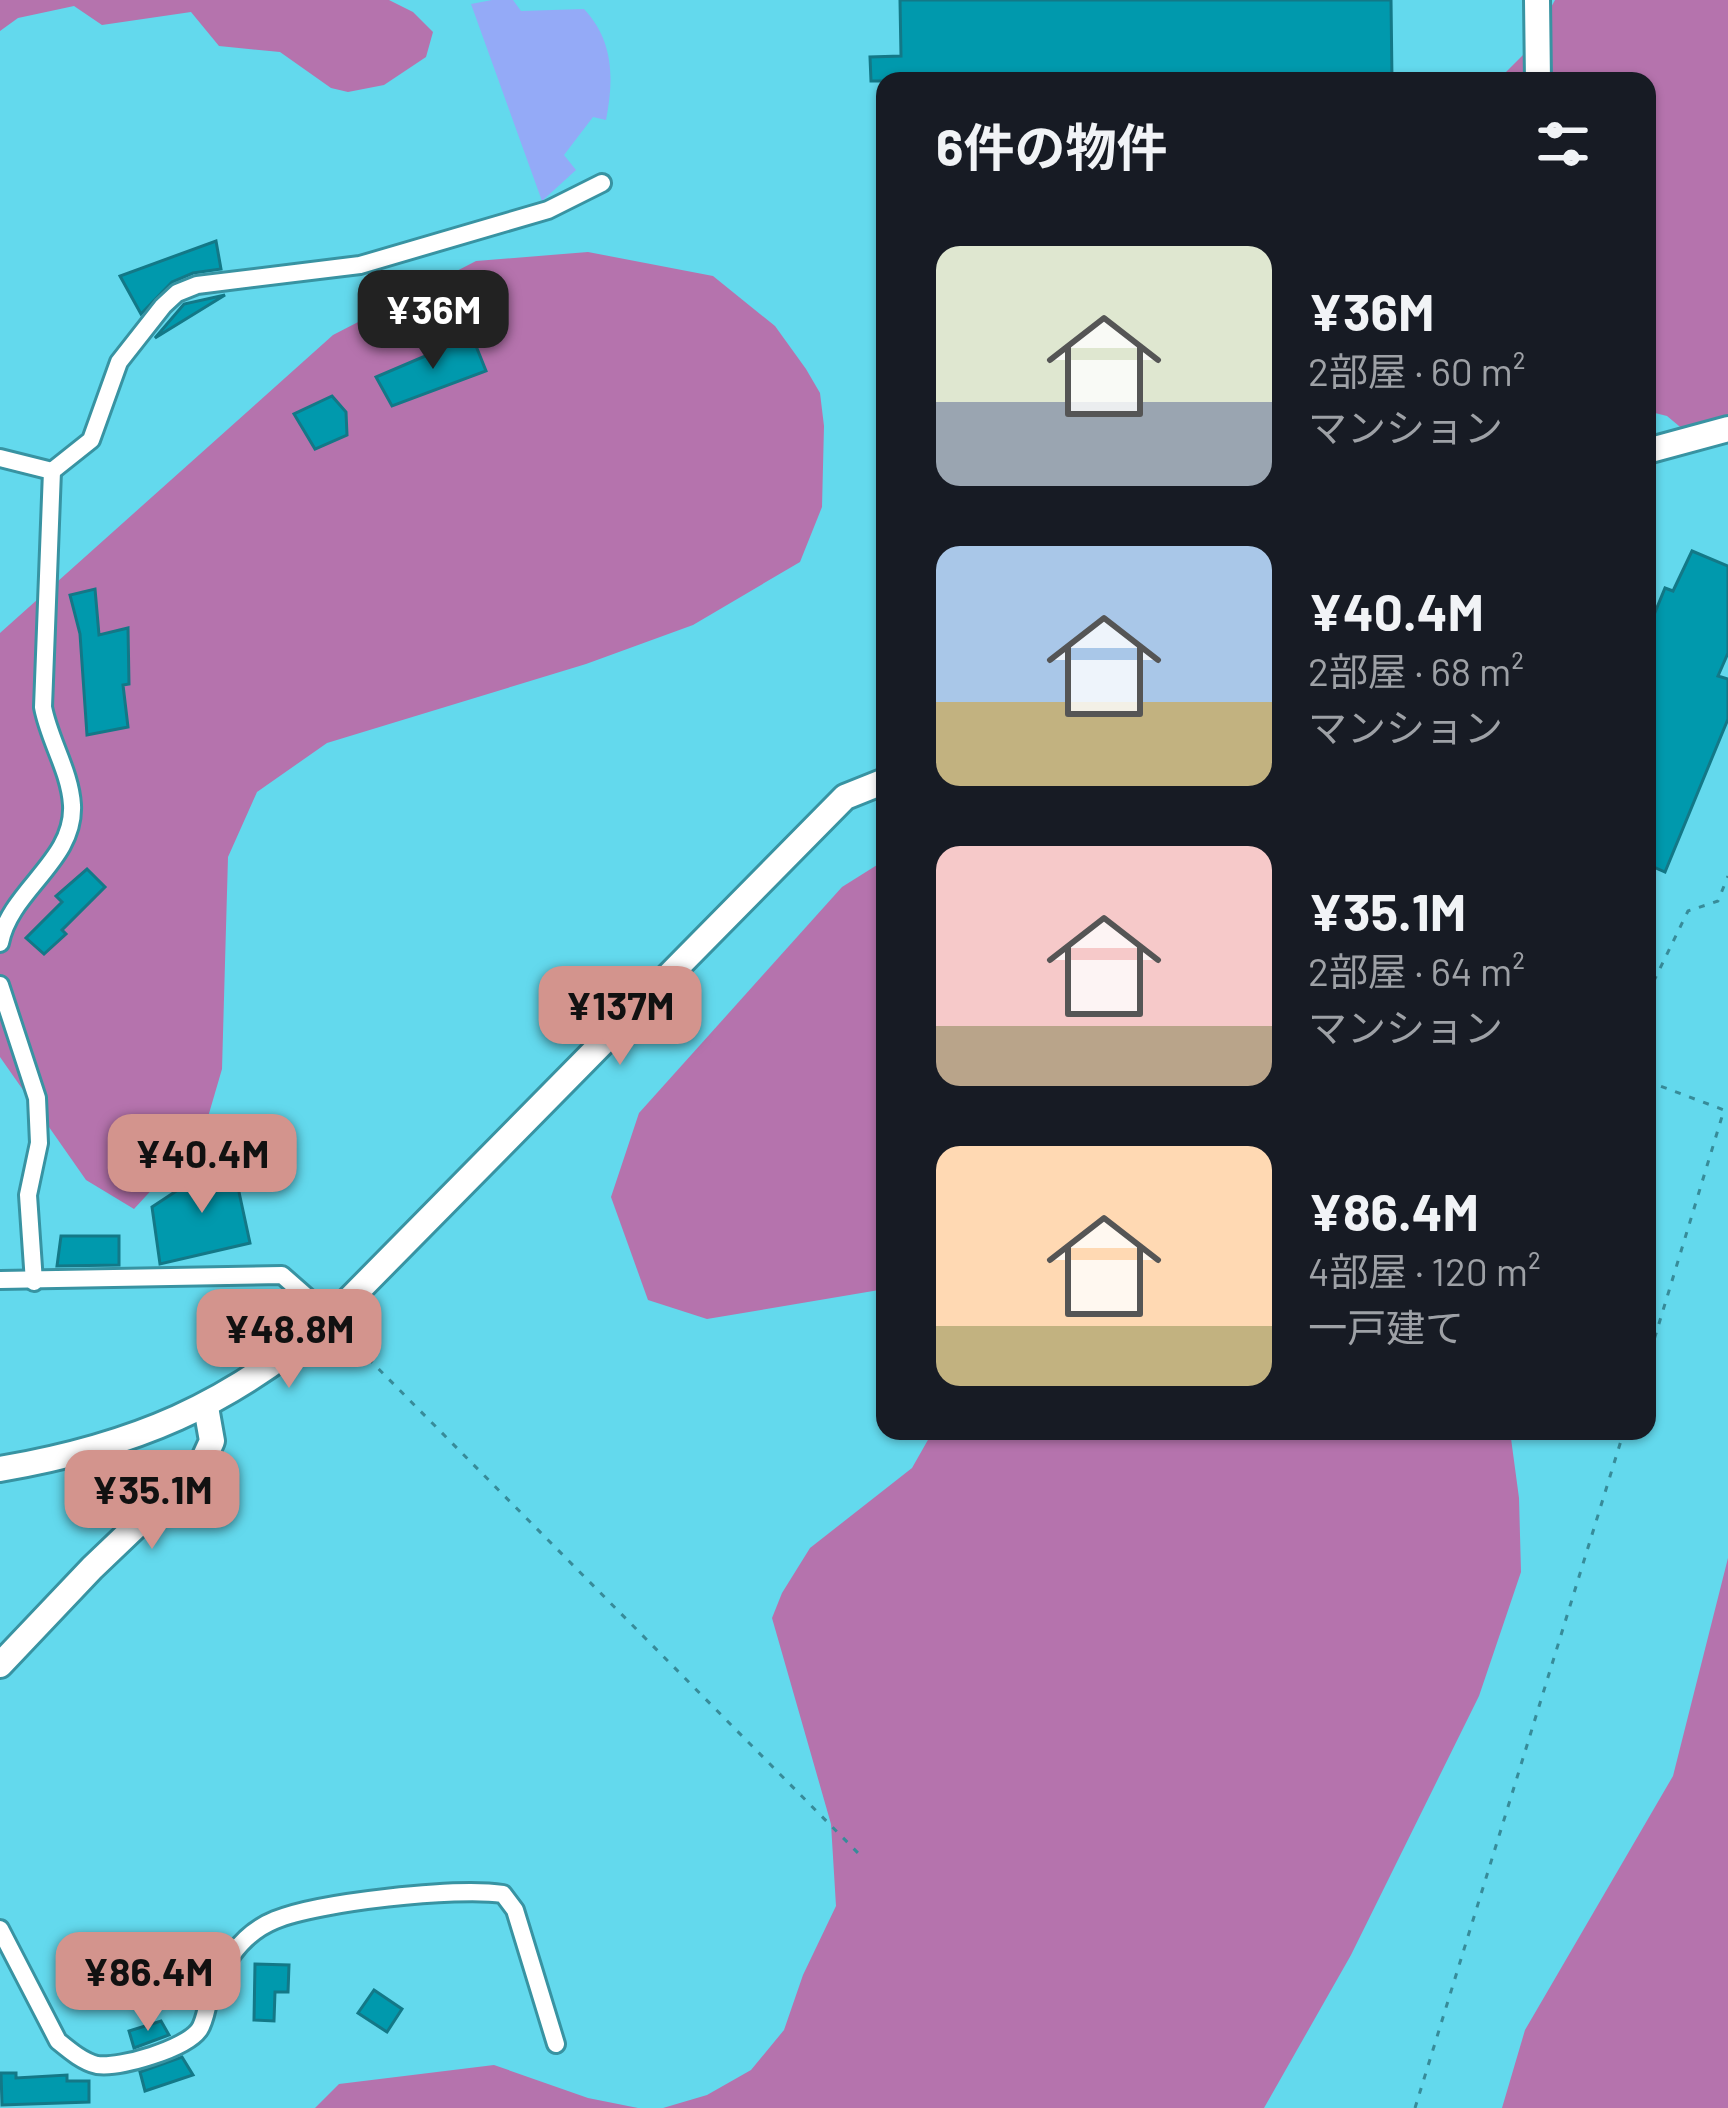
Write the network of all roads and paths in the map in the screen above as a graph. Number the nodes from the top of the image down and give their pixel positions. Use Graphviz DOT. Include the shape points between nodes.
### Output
graph roads {
  1 [pos="1537,0"];
  2 [pos="1538,72"];
  3 [pos="602,183"];
  4 [pos="1728,429"];
  5 [pos="1656,449"];
  6 [pos="0,458"];
  7 [pos="52,471"];
  8 [pos="876,785"];
  9 [pos="1728,876"];
  10 [pos="0,943"];
  11 [pos="1656,977"];
  12 [pos="0,985"];
  13 [pos="1656,1084"];
  14 [pos="0,1280"];
  15 [pos="34,1282"];
  16 [pos="331,1318"];
  17 [pos="1656,1333"];
  18 [pos="206,1407"];
  19 [pos="1621,1440"];
  20 [pos="0,1469"];
  21 [pos="0,1665"];
  22 [pos="861,1856"];
  23 [pos="0,1929"];
  24 [pos="556,2044"];
  25 [pos="1414,2108"];
  1 -- 2 [label="street"];
  3 -- 7 [label="street" via="548,210 360,265 177,293 119,362 91,440"];
  4 -- 5 [label="street"];
  6 -- 7 [label="street"];
  7 -- 10 [label="street" via="43,706 68,784 71,822 65,842 8,913"];
  8 -- 16 [label="street" via="845,797"];
  9 -- 11 [label="path" via="1718,901 1688,911"];
  12 -- 15 [label="street" via="38,1098 28,1195"];
  13 -- 17 [label="path" via="1724,1110"];
  14 -- 15 [label="street"];
  15 -- 16 [label="street" via="282,1275"];
  16 -- 18 [label="street"];
  16 -- 22 [label="path"];
  18 -- 20 [label="street" via="104,1446"];
  18 -- 21 [label="street" via="212,1441 202,1462"];
  19 -- 25 [label="path"];
  23 -- 24 [label="street" via="58,2041 96,2065 161,2054 199,2031 232,1950 273,1921 426,1895 502,1894 515,1910"];
}
